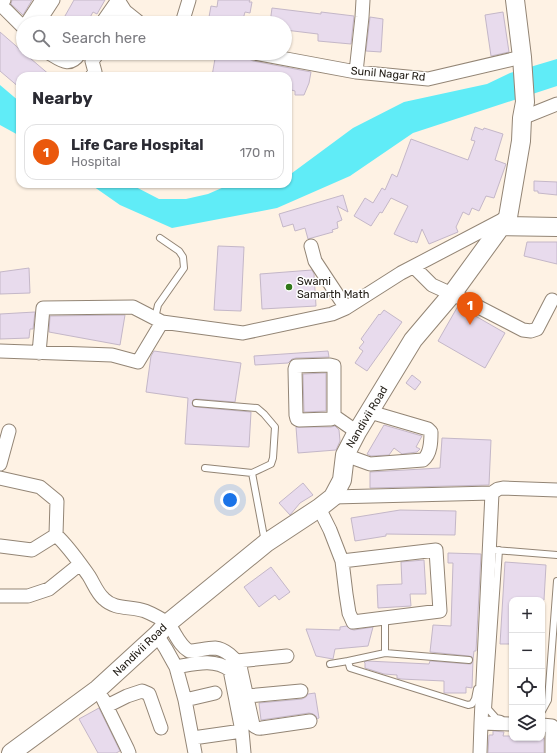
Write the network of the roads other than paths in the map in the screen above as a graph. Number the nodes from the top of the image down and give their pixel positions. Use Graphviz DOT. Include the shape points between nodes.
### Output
graph roads {
  1 [pos="42,0"];
  2 [pos="53,0"];
  3 [pos="189,0"];
  4 [pos="363,0"];
  5 [pos="515,0"];
  6 [pos="1,3"];
  7 [pos="120,4"];
  8 [pos="32,16"];
  9 [pos="43,16"];
  10 [pos="109,16"];
  11 [pos="118,16"];
  12 [pos="133,16"];
  13 [pos="184,16"];
  14 [pos="16,19"];
  15 [pos="522,58"];
  16 [pos="59,60"];
  17 [pos="73,60"];
  18 [pos="93,60"];
  19 [pos="292,60"];
  20 [pos="94,72"];
  21 [pos="356,72"];
  22 [pos="557,104"];
  23 [pos="523,110"];
  24 [pos="557,216"];
  25 [pos="504,222"];
  26 [pos="557,227"];
  27 [pos="160,238"];
  28 [pos="311,246"];
  29 [pos="414,267"];
  30 [pos="452,294"];
  31 [pos="552,300"];
  32 [pos="346,308"];
  33 [pos="158,320"];
  34 [pos="0,351"];
  35 [pos="39,352"];
  36 [pos="196,403"];
  37 [pos="370,412"];
  38 [pos="334,416"];
  39 [pos="9,431"];
  40 [pos="357,432"];
  41 [pos="345,455"];
  42 [pos="0,464"];
  43 [pos="205,468"];
  44 [pos="252,473"];
  45 [pos="0,478"];
  46 [pos="557,490"];
  47 [pos="492,493"];
  48 [pos="333,497"];
  49 [pos="319,508"];
  50 [pos="56,535"];
  51 [pos="266,543"];
  52 [pos="0,546"];
  53 [pos="494,550"];
  54 [pos="557,555"];
  55 [pos="342,561"];
  56 [pos="80,564"];
  57 [pos="557,581"];
  58 [pos="0,596"];
  59 [pos="385,618"];
  60 [pos="162,629"];
  61 [pos="385,653"];
  62 [pos="204,656"];
  63 [pos="287,656"];
  64 [pos="469,660"];
  65 [pos="237,661"];
  66 [pos="348,661"];
  67 [pos="330,664"];
  68 [pos="176,668"];
  69 [pos="477,685"];
  70 [pos="98,689"];
  71 [pos="301,691"];
  72 [pos="214,693"];
  73 [pos="247,696"];
  74 [pos="185,700"];
  75 [pos="107,706"];
  76 [pos="545,706"];
  77 [pos="509,719"];
  78 [pos="310,721"];
  79 [pos="481,723"];
  80 [pos="509,724"];
  81 [pos="549,725"];
  82 [pos="161,728"];
  83 [pos="242,730"];
  84 [pos="192,738"];
  85 [pos="11,753"];
  86 [pos="129,753"];
  87 [pos="195,753"];
  88 [pos="244,753"];
  89 [pos="480,753"];
  90 [pos="546,753"];
  91 [pos="552,753"];
  1 -- 8 [label="street"];
  2 -- 9 [label="street"];
  3 -- 13 [label="street"];
  4 -- 21 [label="street"];
  5 -- 15 [label="street, Nandivii Road"];
  6 -- 14 [label="street"];
  7 -- 10 [label="street"];
  7 -- 11 [label="street"];
  7 -- 12 [label="street"];
  15 -- 21 [label="street, Sunil Nagar Rd" via="428,79"];
  15 -- 23 [label="street, Nandivii Road"];
  16 -- 17 [label="street"];
  18 -- 20 [label="street"];
  19 -- 21 [label="street, Sunil Nagar Rd"];
  22 -- 23 [label="street"];
  23 -- 25 [label="street, Nandivii Road" via="521,141"];
  24 -- 25 [label="street"];
  25 -- 26 [label="street"];
  25 -- 29 [label="street"];
  25 -- 30 [label="street, Nandivii Road"];
  27 -- 33 [label="lane" via="179,251 184,268 158,305"];
  28 -- 32 [label="street" via="315,261"];
  29 -- 30 [label="street" via="432,285"];
  29 -- 32 [label="street"];
  30 -- 31 [label="street" via="523,330 531,331 537,329"];
  30 -- 37 [label="street, Nandivii Road" via="413,340"];
  32 -- 33 [label="street" via="332,314 243,333"];
  33 -- 35 [label="street" via="138,362 112,355"];
  33 -- 35 [label="street" via="133,308 43,308"];
  34 -- 35 [label="street"];
  36 -- 44 [label="lane" via="257,408 270,420 275,427 274,458 271,464"];
  37 -- 40 [label="street, Nandivii Road"];
  37 -- 41 [label="street" via="428,429 431,436 428,454 423,460 370,464"];
  38 -- 38 [label="street" via="329,419 298,419 296,366 334,366"];
  38 -- 40 [label="street"];
  39 -- 42 [label="street"];
  40 -- 41 [label="street, Nandivii Road"];
  41 -- 48 [label="street, Nandivii Road" via="342,480"];
  43 -- 44 [label="lane"];
  44 -- 51 [label="lane"];
  45 -- 50 [label="street" via="40,487 57,501"];
  46 -- 47 [label="street" via="503,488"];
  47 -- 48 [label="street"];
  47 -- 53 [label="street"];
  48 -- 49 [label="street, Nandivii Road"];
  49 -- 51 [label="street, Nandivii Road"];
  49 -- 55 [label="street"];
  50 -- 52 [label="street" via="32,550"];
  50 -- 56 [label="street"];
  51 -- 60 [label="street, Nandivii Road"];
  53 -- 54 [label="lane"];
  53 -- 77 [label="lane" via="488,709 496,718"];
  53 -- 79 [label="street"];
  55 -- 59 [label="street" via="349,613 353,622"];
  55 -- 59 [label="street" via="436,550 440,611"];
  56 -- 58 [label="street" via="49,589 28,596"];
  56 -- 60 [label="street" via="105,601 118,607 144,611"];
  57 -- 76 [label="lane" via="548,700"];
  59 -- 61 [label="lane"];
  60 -- 62 [label="street" via="176,637 189,652"];
  60 -- 68 [label="street" via="166,649"];
  60 -- 70 [label="street, Nandivii Road"];
  61 -- 64 [label="lane"];
  61 -- 66 [label="lane"];
  62 -- 65 [label="street" via="215,648 228,653"];
  62 -- 68 [label="street"];
  62 -- 83 [label="street" via="230,670"];
  63 -- 65 [label="street"];
  65 -- 73 [label="street"];
  66 -- 67 [label="lane"];
  66 -- 69 [label="lane" via="350,668 468,705 475,699"];
  68 -- 74 [label="street"];
  70 -- 75 [label="street"];
  70 -- 85 [label="street, Nandivii Road"];
  71 -- 73 [label="street"];
  72 -- 74 [label="street"];
  73 -- 78 [label="street" via="253,725 258,729"];
  74 -- 84 [label="street"];
  75 -- 82 [label="street" via="142,691 149,694"];
  75 -- 86 [label="street"];
  79 -- 80 [label="street"];
  79 -- 89 [label="street"];
  81 -- 90 [label="street"];
  81 -- 91 [label="street"];
  83 -- 84 [label="street"];
  83 -- 88 [label="street"];
  84 -- 87 [label="street"];
}
